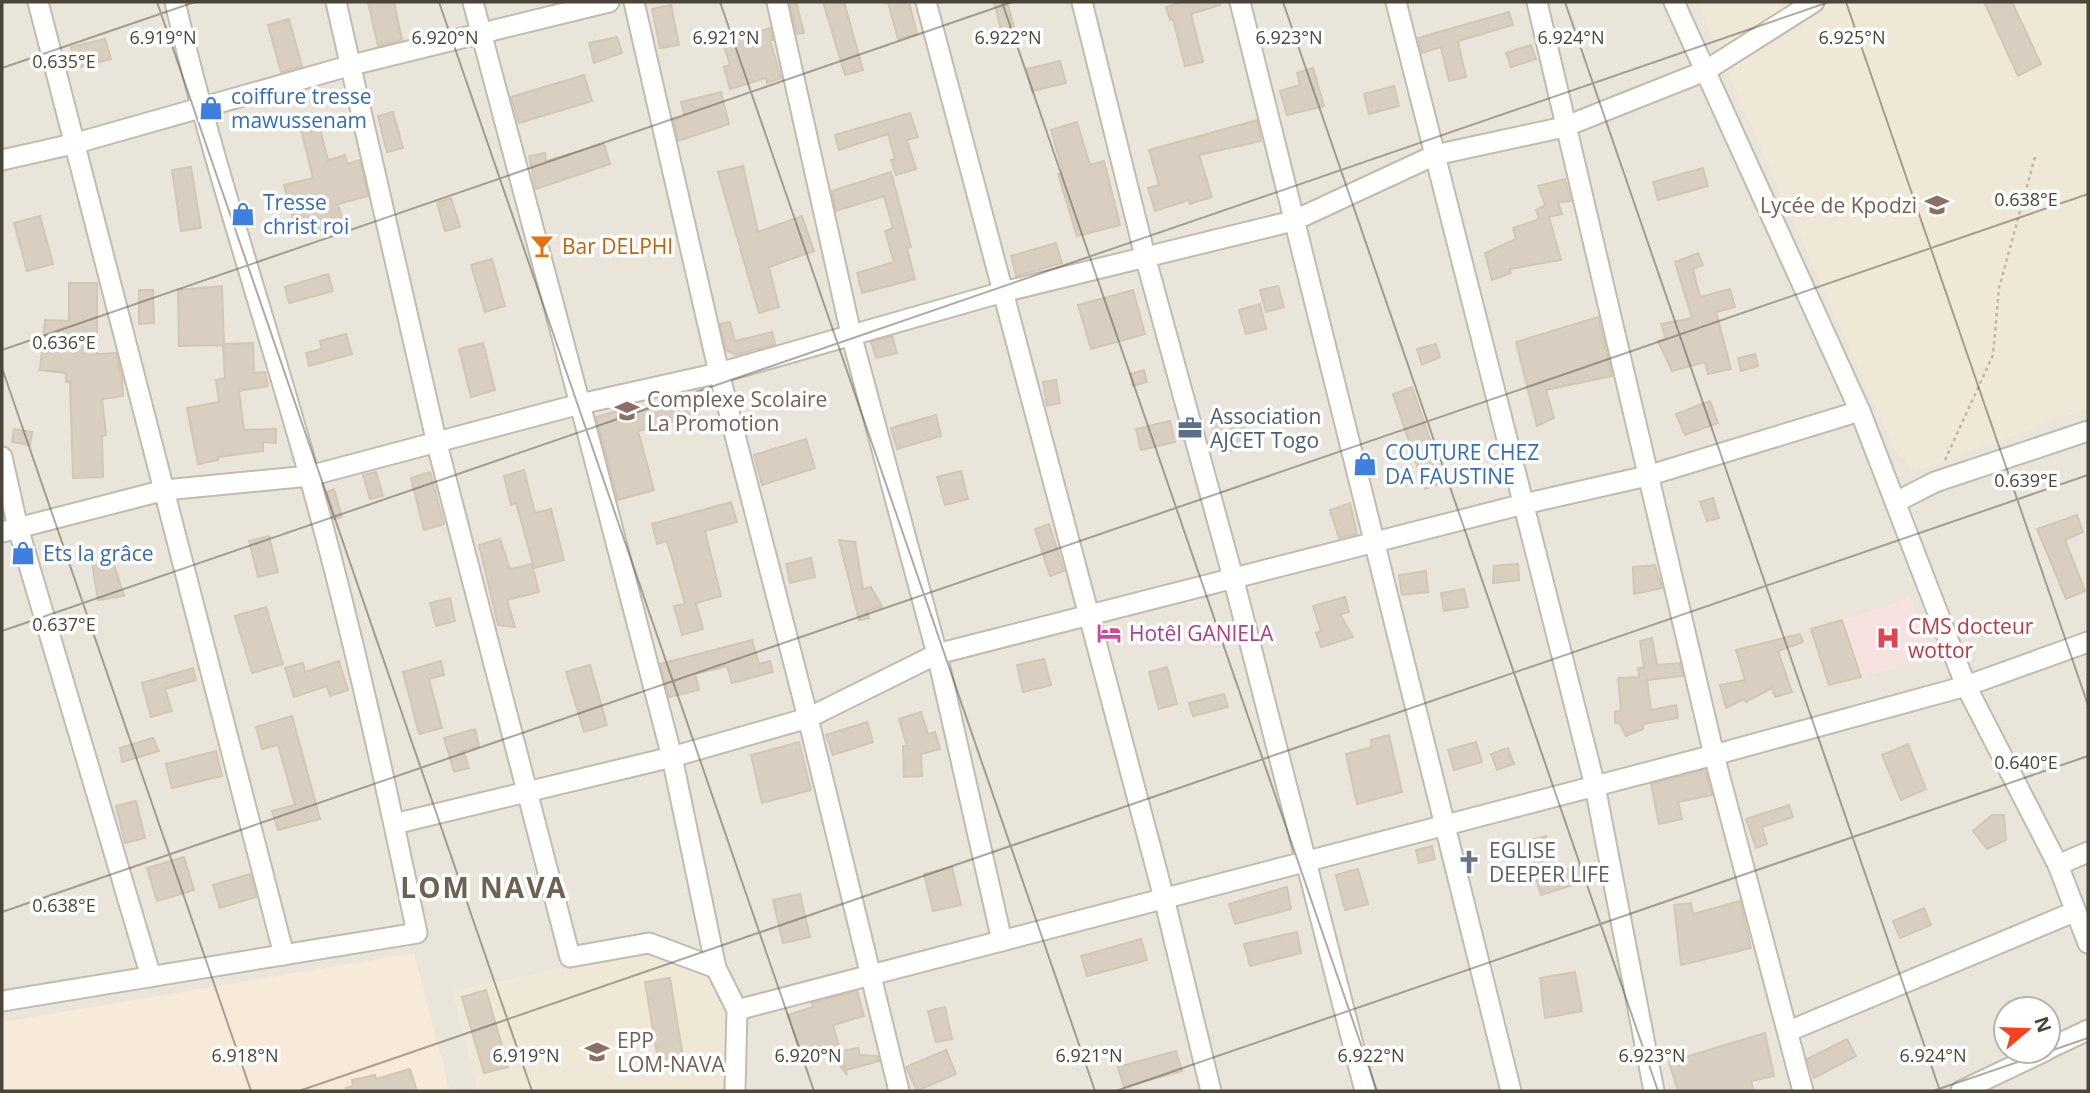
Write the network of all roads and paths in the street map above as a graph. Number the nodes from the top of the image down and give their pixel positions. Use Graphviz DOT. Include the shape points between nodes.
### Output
graph roads {
  1 [pos="38,2"];
  2 [pos="175,2"];
  3 [pos="336,2"];
  4 [pos="473,2"];
  5 [pos="609,2"];
  6 [pos="634,2"];
  7 [pos="777,2"];
  8 [pos="926,2"];
  9 [pos="1082,2"];
  10 [pos="1240,2"];
  11 [pos="1396,2"];
  12 [pos="1537,2"];
  13 [pos="1674,2"];
  14 [pos="1814,2"];
  15 [pos="482,33"];
  16 [pos="352,65"];
  17 [pos="1705,71"];
  18 [pos="200,108"];
  19 [pos="1564,127"];
  20 [pos="73,144"];
  21 [pos="1434,155"];
  22 [pos="2035,157"];
  23 [pos="2,160"];
  24 [pos="1293,221"];
  25 [pos="1145,256"];
  26 [pos="1003,292"];
  27 [pos="851,334"];
  28 [pos="719,373"];
  29 [pos="580,404"];
  30 [pos="1860,411"];
  31 [pos="2088,431"];
  32 [pos="437,444"];
  33 [pos="2,457"];
  34 [pos="309,476"];
  35 [pos="1647,476"];
  36 [pos="1935,482"];
  37 [pos="165,490"];
  38 [pos="1898,501"];
  39 [pos="1524,504"];
  40 [pos="10,530"];
  41 [pos="1376,542"];
  42 [pos="1234,581"];
  43 [pos="1088,615"];
  44 [pos="2088,642"];
  45 [pos="937,654"];
  46 [pos="1966,686"];
  47 [pos="808,718"];
  48 [pos="1714,755"];
  49 [pos="672,757"];
  50 [pos="1595,786"];
  51 [pos="526,791"];
  52 [pos="1445,823"];
  53 [pos="394,824"];
  54 [pos="2088,852"];
  55 [pos="1306,862"];
  56 [pos="2058,865"];
  57 [pos="1164,898"];
  58 [pos="2074,912"];
  59 [pos="1002,941"];
  60 [pos="2088,943"];
  61 [pos="284,955"];
  62 [pos="716,968"];
  63 [pos="868,973"];
  64 [pos="151,977"];
  65 [pos="4,995"];
  66 [pos="737,1010"];
  67 [pos="2088,1030"];
  68 [pos="1789,1031"];
  69 [pos="2062,1042"];
  70 [pos="2015,1065"];
  71 [pos="734,1091"];
  72 [pos="899,1091"];
  73 [pos="1211,1091"];
  74 [pos="1365,1091"];
  75 [pos="1511,1091"];
  76 [pos="1654,1091"];
  77 [pos="1803,1091"];
  78 [pos="1961,1091"];
  1 -- 20 [label="street"];
  2 -- 18 [label="street"];
  3 -- 16 [label="street"];
  4 -- 15 [label="street"];
  5 -- 15 [label="street"];
  6 -- 28 [label="street"];
  7 -- 27 [label="street"];
  8 -- 26 [label="street"];
  9 -- 25 [label="street"];
  10 -- 24 [label="street"];
  11 -- 21 [label="street"];
  12 -- 19 [label="street"];
  13 -- 17 [label="street"];
  14 -- 17 [label="street"];
  15 -- 16 [label="street"];
  15 -- 29 [label="street"];
  16 -- 18 [label="street"];
  16 -- 32 [label="street"];
  17 -- 19 [label="street"];
  17 -- 30 [label="street"];
  18 -- 20 [label="street"];
  18 -- 34 [label="street"];
  19 -- 21 [label="street"];
  19 -- 35 [label="street"];
  20 -- 23 [label="street"];
  20 -- 37 [label="street"];
  21 -- 24 [label="street"];
  21 -- 39 [label="street"];
  22 -- 36 [label="path" via="1999,288 1993,355"];
  24 -- 25 [label="street"];
  24 -- 41 [label="street"];
  25 -- 26 [label="street"];
  25 -- 42 [label="street"];
  26 -- 27 [label="street"];
  26 -- 43 [label="street"];
  27 -- 28 [label="street"];
  27 -- 45 [label="street"];
  28 -- 29 [label="street"];
  28 -- 47 [label="street"];
  29 -- 32 [label="street"];
  29 -- 49 [label="street"];
  30 -- 35 [label="street"];
  30 -- 38 [label="street"];
  31 -- 36 [label="street"];
  32 -- 34 [label="street"];
  32 -- 51 [label="street"];
  33 -- 40 [label="street"];
  34 -- 37 [label="street"];
  34 -- 53 [label="street"];
  35 -- 39 [label="street"];
  35 -- 48 [label="street"];
  36 -- 38 [label="street"];
  37 -- 40 [label="street"];
  37 -- 61 [label="street"];
  38 -- 46 [label="street"];
  39 -- 41 [label="street"];
  39 -- 50 [label="street"];
  40 -- 64 [label="street"];
  41 -- 42 [label="street"];
  41 -- 52 [label="street"];
  42 -- 43 [label="street"];
  42 -- 55 [label="street"];
  43 -- 45 [label="street"];
  43 -- 57 [label="street"];
  44 -- 46 [label="street"];
  45 -- 47 [label="street"];
  45 -- 59 [label="street"];
  46 -- 48 [label="street"];
  46 -- 56 [label="street"];
  47 -- 49 [label="street"];
  47 -- 63 [label="street"];
  48 -- 50 [label="street"];
  48 -- 68 [label="street"];
  49 -- 51 [label="street"];
  49 -- 62 [label="street"];
  50 -- 52 [label="street"];
  50 -- 76 [label="street"];
  51 -- 53 [label="street"];
  51 -- 62 [label="street" via="570,957 649,943"];
  52 -- 55 [label="street"];
  52 -- 75 [label="street"];
  53 -- 61 [label="street" via="417,933"];
  54 -- 56 [label="street"];
  55 -- 57 [label="street"];
  55 -- 74 [label="street"];
  56 -- 58 [label="street"];
  57 -- 59 [label="street"];
  57 -- 73 [label="street"];
  58 -- 60 [label="street"];
  58 -- 68 [label="street"];
  59 -- 63 [label="street"];
  61 -- 64 [label="street"];
  62 -- 66 [label="street"];
  63 -- 66 [label="street"];
  63 -- 72 [label="street"];
  64 -- 65 [label="street"];
  66 -- 71 [label="street"];
  67 -- 69 [label="street"];
  68 -- 77 [label="street"];
  70 -- 78 [label="street"];
}
